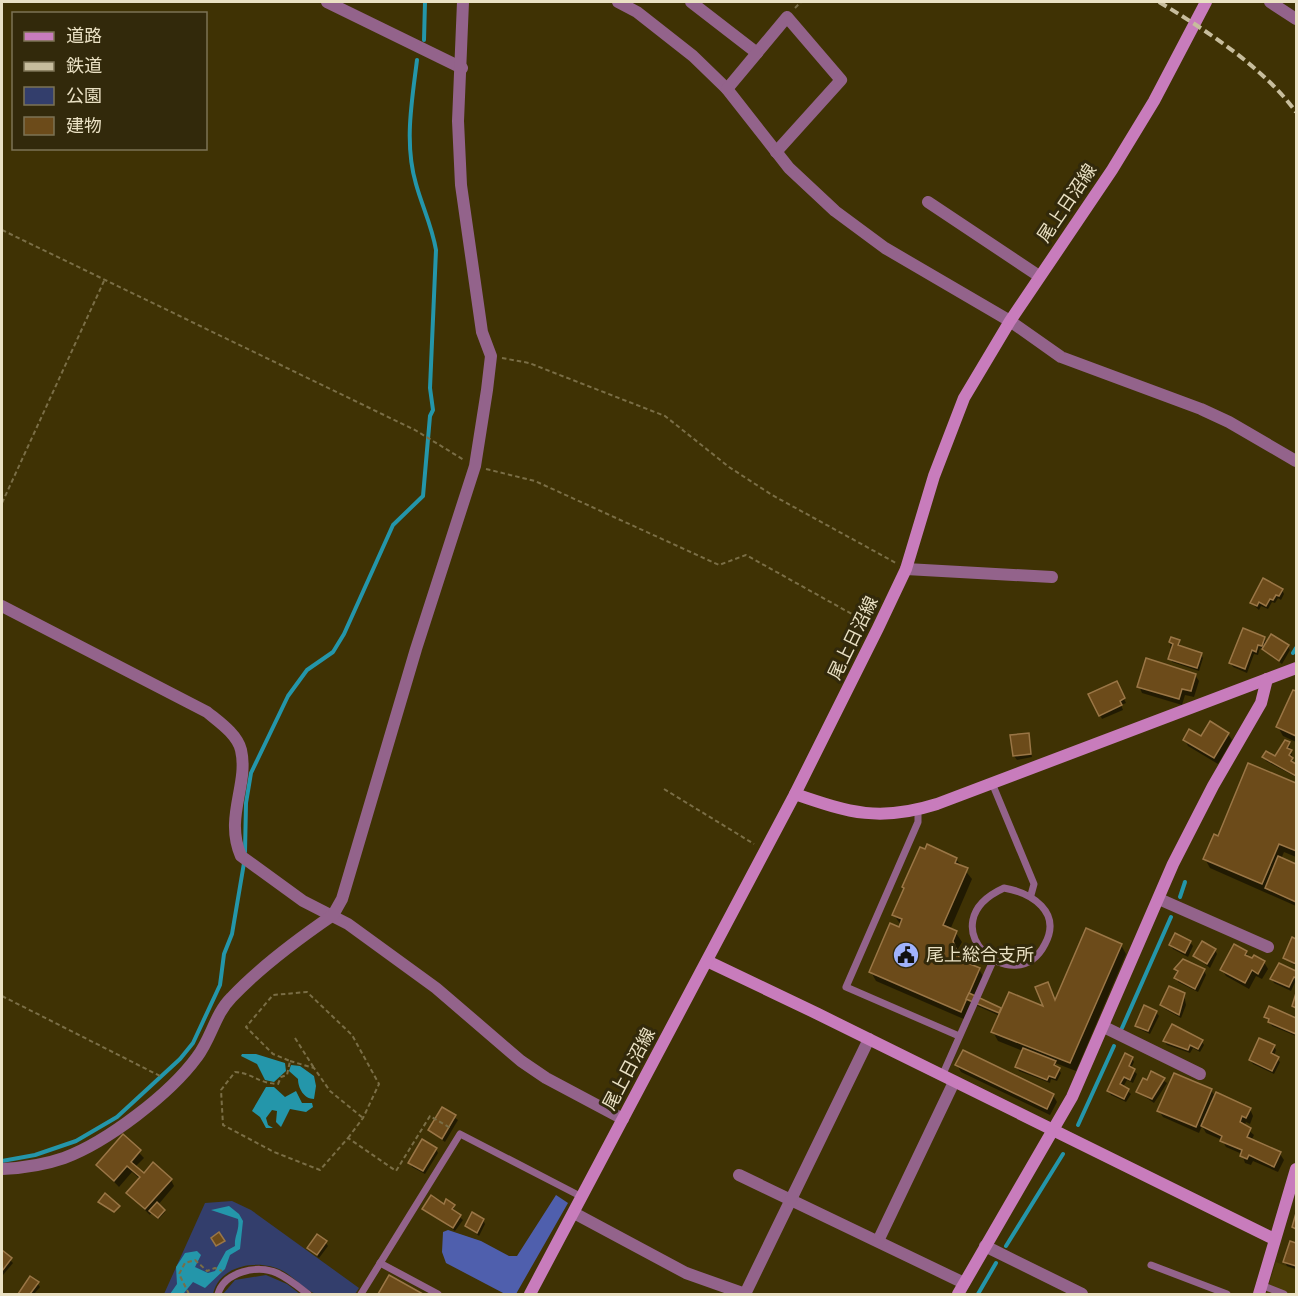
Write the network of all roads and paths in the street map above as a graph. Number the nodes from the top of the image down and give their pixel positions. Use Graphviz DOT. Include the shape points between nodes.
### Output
graph roads {
  1 [pos="327,2"];
  2 [pos="463,2"];
  3 [pos="618,2"];
  4 [pos="691,2"];
  5 [pos="1206,2"];
  6 [pos="1270,2"];
  7 [pos="1296,19"];
  8 [pos="757,53"];
  9 [pos="462,68"];
  10 [pos="727,89"];
  11 [pos="776,152"];
  12 [pos="928,202"];
  13 [pos="2,230"];
  14 [pos="1039,276"];
  15 [pos="104,281"];
  16 [pos="1010,321"];
  17 [pos="490,356"];
  18 [pos="1296,461"];
  19 [pos="475,466"];
  20 [pos="2,503"];
  21 [pos="906,568"];
  22 [pos="1052,578"];
  23 [pos="2,606"];
  24 [pos="878,628"];
  25 [pos="1296,668"];
  26 [pos="1267,680"];
  27 [pos="992,783"];
  28 [pos="664,789"];
  29 [pos="795,794"];
  30 [pos="918,810"];
  31 [pos="765,850"];
  32 [pos="1031,895"];
  33 [pos="1159,898"];
  34 [pos="333,915"];
  35 [pos="1268,947"];
  36 [pos="706,961"];
  37 [pos="993,961"];
  38 [pos="2,996"];
  39 [pos="1104,1027"];
  40 [pos="959,1036"];
  41 [pos="295,1038"];
  42 [pos="869,1039"];
  43 [pos="290,1061"];
  44 [pos="314,1068"];
  45 [pos="1200,1074"];
  46 [pos="942,1076"];
  47 [pos="954,1082"];
  48 [pos="173,1083"];
  49 [pos="363,1118"];
  50 [pos="623,1119"];
  51 [pos="1054,1131"];
  52 [pos="460,1134"];
  53 [pos="348,1138"];
  54 [pos="2,1169"];
  55 [pos="1296,1169"];
  56 [pos="739,1175"];
  57 [pos="582,1197"];
  58 [pos="790,1201"];
  59 [pos="574,1213"];
  60 [pos="1274,1239"];
  61 [pos="878,1241"];
  62 [pos="985,1246"];
  63 [pos="380,1263"];
  64 [pos="1151,1264"];
  65 [pos="229,1277"];
  66 [pos="961,1289"];
  67 [pos="1062,1290"];
  68 [pos="1260,1290"];
  69 [pos="189,1294"];
  70 [pos="218,1294"];
  71 [pos="308,1294"];
  72 [pos="361,1294"];
  73 [pos="438,1294"];
  74 [pos="530,1294"];
  75 [pos="745,1294"];
  76 [pos="1082,1294"];
  77 [pos="1227,1294"];
  78 [pos="1284,1294"];
  1 -- 9 [label="street"];
  2 -- 9 [label="street"];
  3 -- 10 [label="street" via="693,56"];
  4 -- 8 [label="street"];
  5 -- 14 [label="street, 尾上日沼線" via="1112,170"];
  6 -- 7 [label="street"];
  8 -- 10 [label="street"];
  8 -- 11 [label="street" via="787,17 840,80"];
  9 -- 17 [label="street" via="460,185 482,332"];
  10 -- 11 [label="street"];
  11 -- 16 [label="street" via="835,211 885,249"];
  12 -- 14 [label="street"];
  13 -- 15 [label="path"];
  14 -- 16 [label="street, 尾上日沼線"];
  15 -- 19 [label="path" via="416,430"];
  15 -- 20 [label="path"];
  16 -- 18 [label="street" via="1061,357 1201,409"];
  16 -- 21 [label="street, 尾上日沼線" via="964,398 934,476"];
  17 -- 19 [label="street"];
  17 -- 21 [label="path" via="529,363 665,416 729,468"];
  19 -- 24 [label="path" via="536,481 719,565 746,555"];
  19 -- 34 [label="street" via="342,899"];
  21 -- 22 [label="street"];
  21 -- 24 [label="street, 尾上日沼線"];
  23 -- 34 [label="street" via="207,712 229,729 241,749 234,826 241,856 303,901"];
  24 -- 29 [label="street, 尾上日沼線"];
  25 -- 26 [label="street"];
  26 -- 27 [label="street"];
  26 -- 33 [label="street" via="1261,703 1200,812"];
  27 -- 30 [label="street"];
  27 -- 32 [label="lane" via="1034,884"];
  28 -- 31 [label="path"];
  29 -- 30 [label="street" via="880,816"];
  29 -- 31 [label="street, 尾上日沼線"];
  30 -- 40 [label="lane" via="918,822 846,987"];
  31 -- 36 [label="street, 尾上日沼線"];
  32 -- 37 [label="lane" via="1047,915 1047,942 1037,958 1027,963 1009,965"];
  32 -- 37 [label="lane" via="1004,888 981,904 971,933"];
  33 -- 35 [label="street"];
  33 -- 39 [label="street"];
  34 -- 48 [label="street" via="229,1000 203,1050"];
  34 -- 50 [label="street" via="436,988 521,1061"];
  36 -- 42 [label="street"];
  36 -- 50 [label="street, 尾上日沼線"];
  37 -- 40 [label="lane"];
  38 -- 48 [label="path"];
  39 -- 45 [label="street"];
  39 -- 51 [label="street"];
  40 -- 46 [label="lane"];
  41 -- 44 [label="path"];
  42 -- 46 [label="street"];
  42 -- 58 [label="street"];
  43 -- 44 [label="path"];
  43 -- 49 [label="path" via="273,1054 246,1027 273,995 307,992 352,1035 379,1084"];
  43 -- 53 [label="path" via="287,1075 278,1084 262,1083 249,1074 235,1072 221,1090 223,1125 274,1152 320,1170"];
  44 -- 49 [label="path" via="330,1091"];
  46 -- 47 [label="street"];
  47 -- 51 [label="street"];
  47 -- 61 [label="street"];
  48 -- 54 [label="street" via="107,1134 66,1157"];
  49 -- 53 [label="path"];
  50 -- 57 [label="street, 尾上日沼線"];
  51 -- 60 [label="street"];
  51 -- 62 [label="street"];
  52 -- 53 [label="path" via="430,1116 396,1171"];
  52 -- 57 [label="lane"];
  52 -- 63 [label="lane"];
  55 -- 60 [label="street"];
  56 -- 58 [label="street"];
  57 -- 59 [label="street, 尾上日沼線"];
  58 -- 61 [label="street"];
  58 -- 75 [label="street"];
  59 -- 74 [label="street, 尾上日沼線"];
  59 -- 75 [label="street" via="686,1273"];
  60 -- 68 [label="street"];
  61 -- 66 [label="street"];
  62 -- 66 [label="street"];
  62 -- 67 [label="street"];
  63 -- 72 [label="lane"];
  63 -- 73 [label="lane"];
  64 -- 77 [label="lane"];
  65 -- 69 [label="path" via="221,1270 207,1271 195,1260 189,1260 179,1274"];
  65 -- 70 [label="lane"];
  65 -- 71 [label="lane" via="267,1270 277,1272"];
  67 -- 76 [label="street"];
  68 -- 78 [label="lane"];
}
